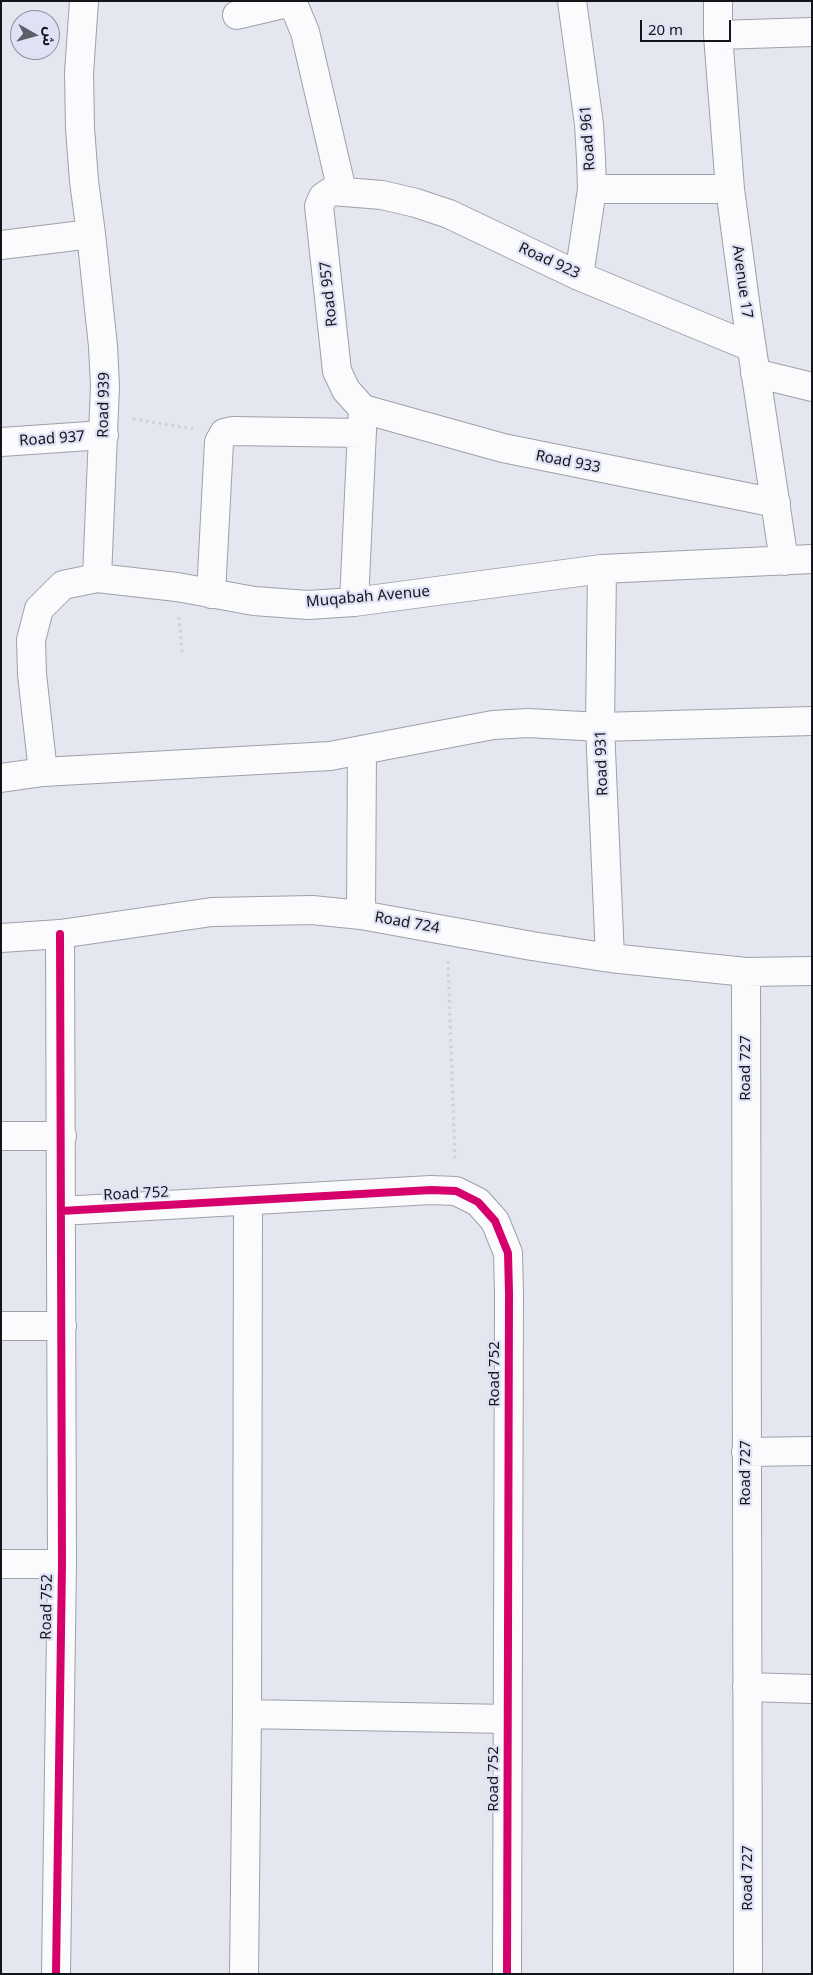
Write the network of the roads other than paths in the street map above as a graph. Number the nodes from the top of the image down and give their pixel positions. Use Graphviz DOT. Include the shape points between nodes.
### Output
graph roads {
  1 [pos="84,1"];
  2 [pos="572,1"];
  3 [pos="718,1"];
  4 [pos="292,2"];
  5 [pos="237,15"];
  6 [pos="812,32"];
  7 [pos="718,35"];
  8 [pos="730,189"];
  9 [pos="592,190"];
  10 [pos="342,191"];
  11 [pos="91,234"];
  12 [pos="1,246"];
  13 [pos="580,276"];
  14 [pos="753,360"];
  15 [pos="812,387"];
  16 [pos="363,421"];
  17 [pos="104,425"];
  18 [pos="1,442"];
  19 [pos="776,503"];
  20 [pos="812,559"];
  21 [pos="784,561"];
  22 [pos="602,569"];
  23 [pos="97,578"];
  24 [pos="211,594"];
  25 [pos="354,602"];
  26 [pos="812,721"];
  27 [pos="600,727"];
  28 [pos="362,750"];
  29 [pos="42,772"];
  30 [pos="1,778"];
  31 [pos="361,915"];
  32 [pos="60,934"];
  33 [pos="1,938"];
  34 [pos="610,958"];
  35 [pos="812,971"];
  36 [pos="746,972"];
  37 [pos="1,1136"];
  38 [pos="62,1136"];
  39 [pos="248,1202"];
  40 [pos="62,1212"];
  41 [pos="1,1326"];
  42 [pos="62,1326"];
  43 [pos="812,1451"];
  44 [pos="746,1452"];
  45 [pos="1,1564"];
  46 [pos="62,1564"];
  47 [pos="747,1687"];
  48 [pos="812,1688"];
  49 [pos="247,1714"];
  50 [pos="508,1718"];
  51 [pos="56,1974"];
  52 [pos="244,1974"];
  53 [pos="507,1974"];
  54 [pos="748,1974"];
  1 -- 11 [label="street, Road 939" via="79,73 80,128"];
  2 -- 9 [label="street, Road 961" via="589,124"];
  3 -- 7 [label="street, Avenue 17"];
  4 -- 5 [label="street"];
  4 -- 10 [label="street" via="305,32"];
  6 -- 7 [label="street"];
  7 -- 8 [label="street, Avenue 17"];
  8 -- 9 [label="street"];
  8 -- 14 [label="street, Avenue 17"];
  9 -- 13 [label="street, Road 961"];
  10 -- 13 [label="street, Road 923" via="382,195 449,214"];
  10 -- 16 [label="street, Road 957" via="332,191 323,197 319,206 337,371"];
  11 -- 12 [label="street"];
  11 -- 17 [label="street, Road 939" via="103,346"];
  13 -- 14 [label="street, Road 923"];
  14 -- 15 [label="street, Road 923"];
  14 -- 19 [label="street, Avenue 17"];
  16 -- 19 [label="street, Road 933"];
  16 -- 24 [label="street, Road 933" via="224,433 219,442"];
  16 -- 25 [label="street"];
  17 -- 18 [label="street, Road 937"];
  17 -- 23 [label="street, Road 939"];
  19 -- 21 [label="street, Avenue 17"];
  20 -- 21 [label="street, Muqabah Avenue"];
  21 -- 22 [label="street, Muqabah Avenue"];
  22 -- 25 [label="street, Muqabah Avenue"];
  22 -- 27 [label="street, Road 931"];
  23 -- 24 [label="street, Muqabah Avenue"];
  23 -- 29 [label="street, Muqabah Avenue" via="63,585 39,608 31,640"];
  24 -- 25 [label="street, Muqabah Avenue" via="308,605"];
  26 -- 27 [label="street"];
  27 -- 28 [label="street" via="528,723 493,726"];
  27 -- 34 [label="street, Road 931"];
  28 -- 29 [label="street" via="330,756"];
  28 -- 31 [label="street"];
  29 -- 30 [label="street"];
  31 -- 32 [label="street, Road 724" via="312,910 212,912"];
  31 -- 34 [label="street, Road 724"];
  32 -- 33 [label="street, Road 724"];
  32 -- 38 [label="street, Road 752"];
  34 -- 36 [label="street, Road 724"];
  35 -- 36 [label="street, Road 724"];
  36 -- 44 [label="street, Road 727"];
  37 -- 38 [label="street"];
  38 -- 40 [label="street, Road 752"];
  39 -- 40 [label="street, Road 752"];
  39 -- 49 [label="street"];
  39 -- 50 [label="street, Road 752" via="403,1191 456,1191 478,1202 495,1221 508,1254"];
  40 -- 42 [label="street, Road 752"];
  41 -- 42 [label="street"];
  42 -- 46 [label="street, Road 752"];
  43 -- 44 [label="street"];
  44 -- 47 [label="street, Road 727"];
  45 -- 46 [label="street"];
  46 -- 51 [label="street, Road 752"];
  47 -- 48 [label="street"];
  47 -- 54 [label="street, Road 727"];
  49 -- 50 [label="street"];
  49 -- 52 [label="street"];
  50 -- 53 [label="street, Road 752"];
}
